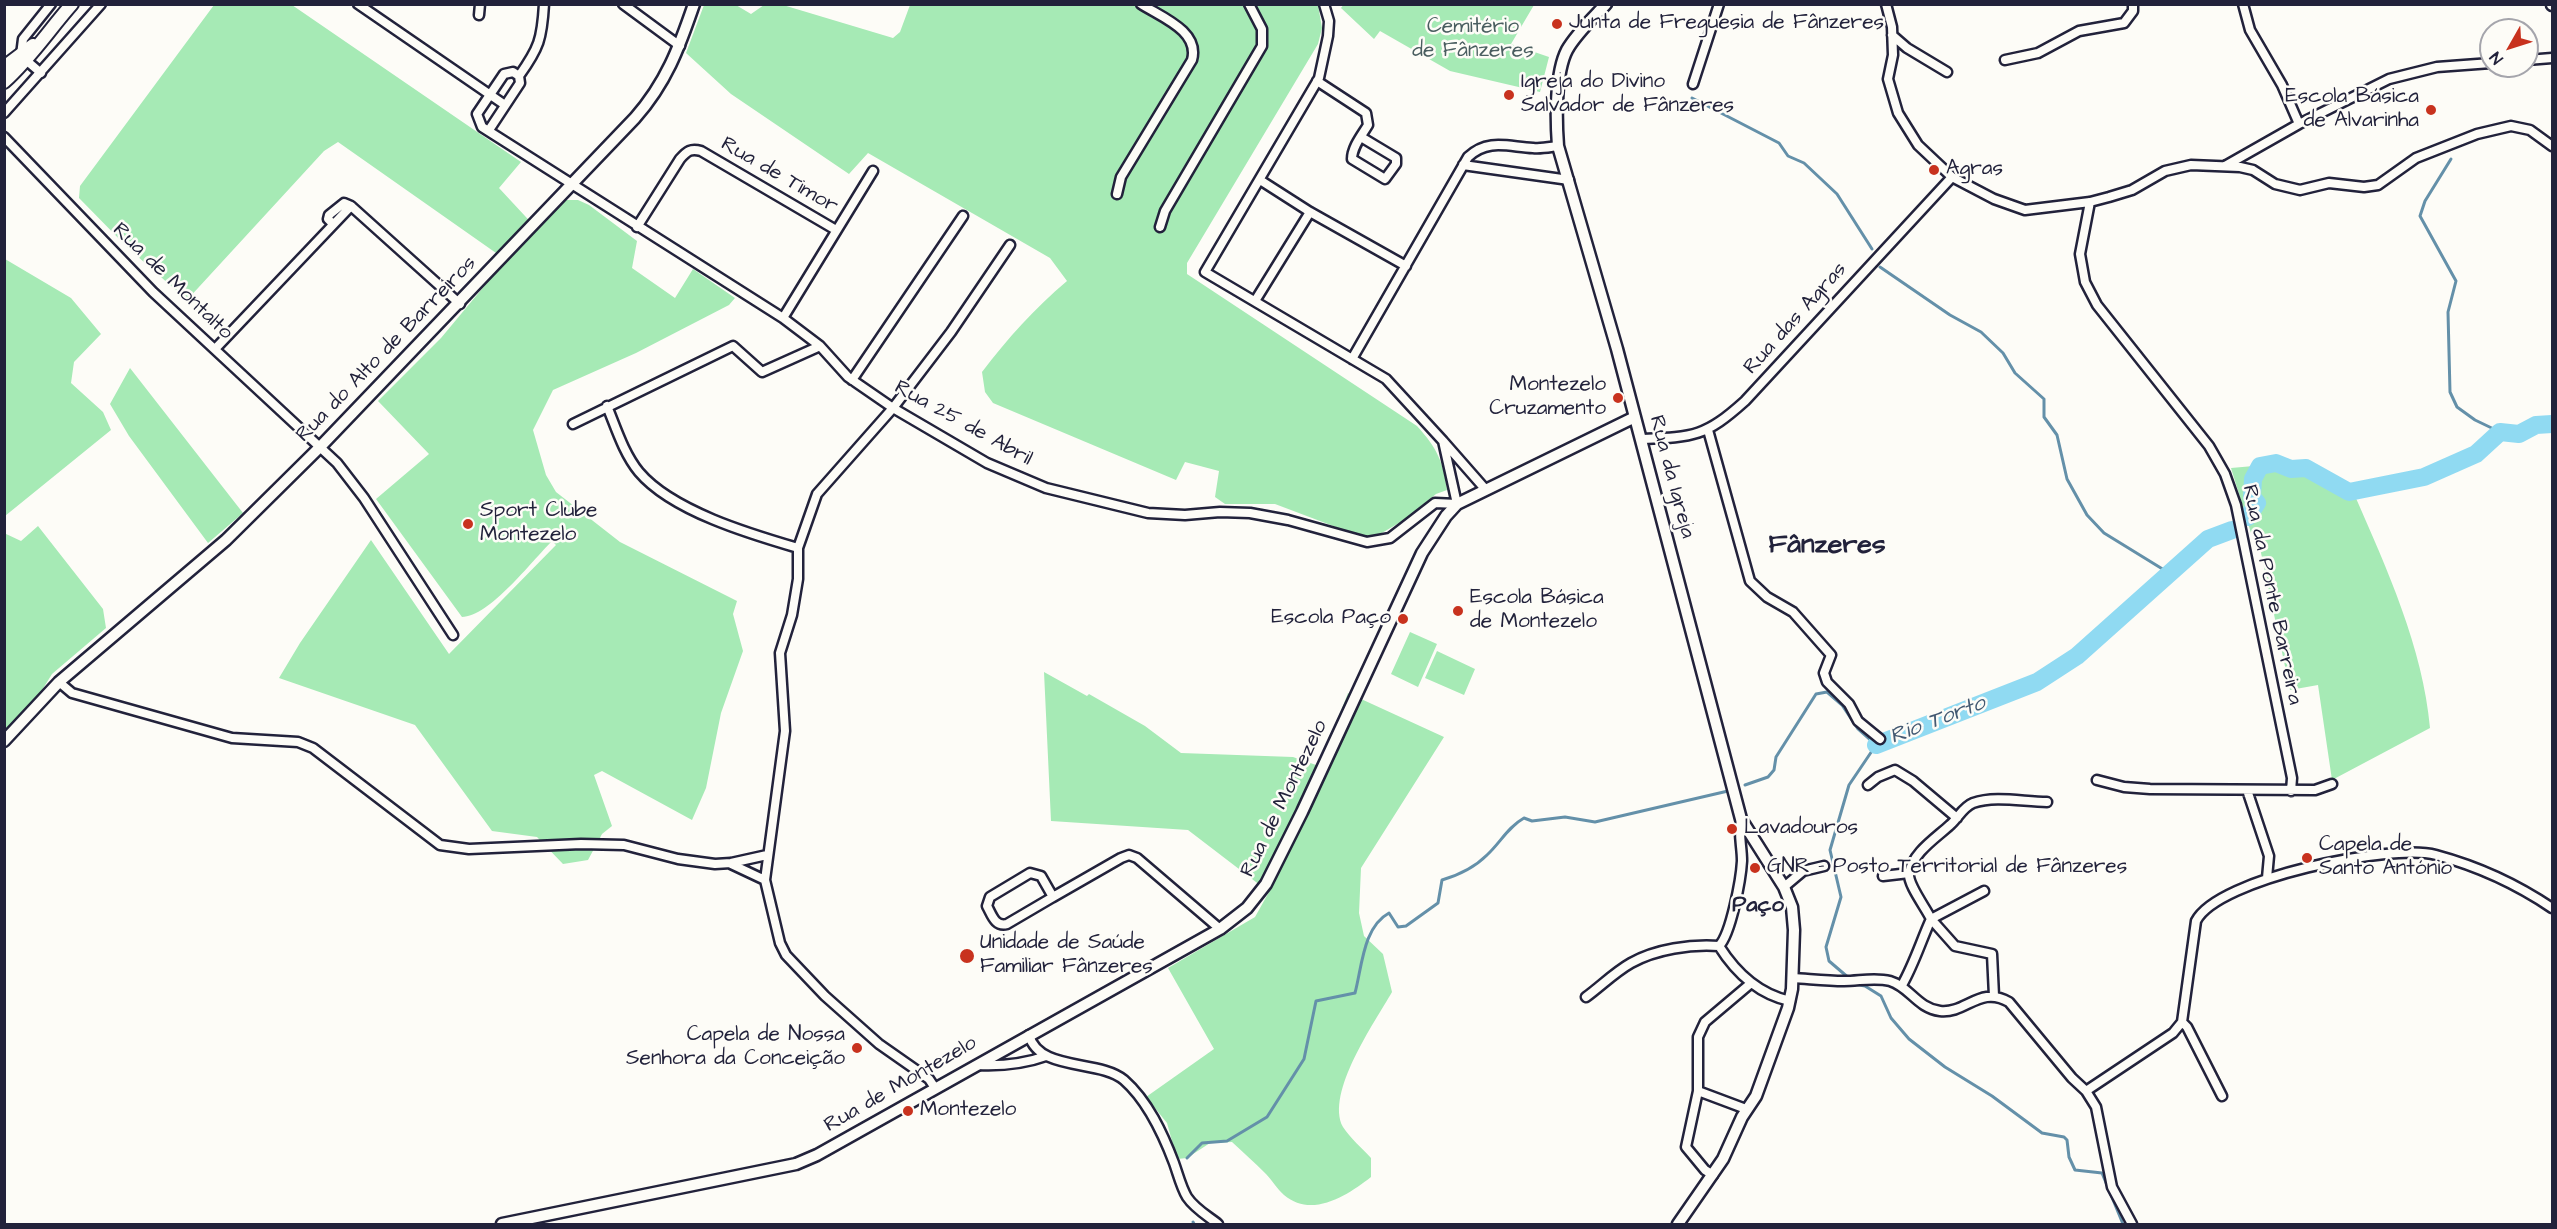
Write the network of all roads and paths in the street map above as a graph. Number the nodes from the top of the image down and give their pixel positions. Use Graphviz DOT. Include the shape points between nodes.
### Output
graph roads {
  1 [pos="51,4"];
  2 [pos="72,4"];
  3 [pos="101,4"];
  4 [pos="358,4"];
  5 [pos="480,4"];
  6 [pos="544,4"];
  7 [pos="623,4"];
  8 [pos="693,4"];
  9 [pos="1141,4"];
  10 [pos="1249,4"];
  11 [pos="1324,4"];
  12 [pos="1606,4"];
  13 [pos="1719,4"];
  14 [pos="1886,4"];
  15 [pos="2133,4"];
  16 [pos="2243,4"];
  17 [pos="479,15"];
  18 [pos="1892,35"];
  19 [pos="680,46"];
  20 [pos="24,58"];
  21 [pos="2005,60"];
  22 [pos="2479,64"];
  23 [pos="4,67"];
  24 [pos="1947,72"];
  25 [pos="41,73"];
  26 [pos="519,76"];
  27 [pos="1317,81"];
  28 [pos="4,82"];
  29 [pos="1693,84"];
  30 [pos="489,95"];
  31 [pos="505,105"];
  32 [pos="4,113"];
  33 [pos="2299,124"];
  34 [pos="489,130"];
  35 [pos="1361,137"];
  36 [pos="4,138"];
  37 [pos="1558,146"];
  38 [pos="2553,146"];
  39 [pos="1463,165"];
  40 [pos="2224,166"];
  41 [pos="873,171"];
  42 [pos="1952,177"];
  43 [pos="1260,180"];
  44 [pos="1569,180"];
  45 [pos="571,185"];
  46 [pos="1117,194"];
  47 [pos="2090,202"];
  48 [pos="1310,212"];
  49 [pos="963,216"];
  50 [pos="637,227"];
  51 [pos="1160,227"];
  52 [pos="836,230"];
  53 [pos="1010,245"];
  54 [pos="1406,266"];
  55 [pos="1255,301"];
  56 [pos="460,304"];
  57 [pos="783,318"];
  58 [pos="820,346"];
  59 [pos="216,349"];
  60 [pos="1352,359"];
  61 [pos="852,380"];
  62 [pos="608,406"];
  63 [pos="892,408"];
  64 [pos="1635,417"];
  65 [pos="573,424"];
  66 [pos="1708,430"];
  67 [pos="1641,439"];
  68 [pos="1443,441"];
  69 [pos="321,447"];
  70 [pos="1486,490"];
  71 [pos="1457,504"];
  72 [pos="798,549"];
  73 [pos="453,635"];
  74 [pos="59,682"];
  75 [pos="1880,739"];
  76 [pos="4,741"];
  77 [pos="2097,780"];
  78 [pos="1868,784"];
  79 [pos="2332,784"];
  80 [pos="2247,790"];
  81 [pos="2291,791"];
  82 [pos="2047,802"];
  83 [pos="1957,818"];
  84 [pos="1741,819"];
  85 [pos="767,855"];
  86 [pos="731,863"];
  87 [pos="1824,866"];
  88 [pos="1909,873"];
  89 [pos="1883,876"];
  90 [pos="2267,878"];
  91 [pos="765,880"];
  92 [pos="1784,887"];
  93 [pos="1984,891"];
  94 [pos="1053,897"];
  95 [pos="2553,908"];
  96 [pos="1931,919"];
  97 [pos="1220,929"];
  98 [pos="1719,946"];
  99 [pos="1793,978"];
  100 [pos="1750,984"];
  101 [pos="1902,985"];
  102 [pos="1994,996"];
  103 [pos="1586,997"];
  104 [pos="1790,1001"];
  105 [pos="2182,1022"];
  106 [pos="1029,1035"];
  107 [pos="1046,1056"];
  108 [pos="974,1065"];
  109 [pos="934,1088"];
  110 [pos="1698,1091"];
  111 [pos="2086,1091"];
  112 [pos="2222,1096"];
  113 [pos="1746,1109"];
  114 [pos="1713,1175"];
  115 [pos="502,1224"];
  116 [pos="1218,1224"];
  117 [pos="1678,1224"];
  118 [pos="2132,1224"];
  1 -- 20 [label="street" via="22,39"];
  2 -- 20 [label="main road"];
  3 -- 25 [label="street"];
  4 -- 30 [label="street"];
  5 -- 17 [label="street"];
  6 -- 26 [label="street" via="542,35"];
  7 -- 19 [label="street"];
  8 -- 19 [label="street, Rua do Alto de Barreiros"];
  9 -- 46 [label="street" via="1187,33 1194,52 1121,177"];
  10 -- 51 [label="street" via="1262,29 1262,46 1165,211"];
  11 -- 27 [label="street" via="1328,36"];
  12 -- 37 [label="street, Rua da Igreja" via="1568,48 1561,64"];
  13 -- 29 [label="street"];
  14 -- 18 [label="street"];
  15 -- 21 [label="street" via="2124,23 2079,31 2038,53"];
  16 -- 33 [label="street" via="2250,30"];
  18 -- 24 [label="street"];
  18 -- 42 [label="street" via="1888,79 1898,113 1918,145"];
  19 -- 45 [label="street, Rua do Alto de Barreiros" via="662,85 648,104"];
  20 -- 23 [label="main road"];
  20 -- 25 [label="street"];
  20 -- 28 [label="main road"];
  22 -- 33 [label="street" via="2437,67 2389,79"];
  25 -- 32 [label="street"];
  26 -- 30 [label="street" via="513,72 504,74"];
  26 -- 31 [label="street" via="520,83"];
  27 -- 35 [label="street" via="1366,113 1368,125"];
  27 -- 43 [label="street"];
  30 -- 31 [label="street"];
  30 -- 34 [label="street" via="477,114 482,127"];
  31 -- 34 [label="street"];
  33 -- 40 [label="street"];
  34 -- 45 [label="street, Rua 25 de Abril"];
  35 -- 35 [label="street" via="1352,159 1385,179 1396,158"];
  36 -- 59 [label="street, Rua de Montalto" via="153,292"];
  37 -- 39 [label="street" via="1481,146"];
  37 -- 44 [label="street, Rua da Igreja"];
  38 -- 40 [label="street" via="2530,130 2511,126 2477,134 2416,158 2378,185 2364,187 2329,183 2300,190 2275,184 2253,170"];
  39 -- 44 [label="street"];
  39 -- 54 [label="street"];
  40 -- 47 [label="street" via="2191,165 2165,171 2132,190"];
  41 -- 52 [label="street"];
  42 -- 47 [label="street" via="2025,210"];
  42 -- 66 [label="street, Rua das Agras" via="1745,401"];
  43 -- 48 [label="street"];
  43 -- 55 [label="street" via="1205,272"];
  44 -- 64 [label="street, Rua da Igreja"];
  45 -- 50 [label="street, Rua 25 de Abril"];
  45 -- 56 [label="street, Rua do Alto de Barreiros"];
  47 -- 81 [label="street, Rua da Ponte Barreira" via="2080,254 2085,282 2209,446 2236,505 2292,778"];
  48 -- 54 [label="street"];
  48 -- 55 [label="street"];
  49 -- 61 [label="street"];
  50 -- 52 [label="street, Rua de Timor" via="680,159 693,149"];
  50 -- 57 [label="street, Rua 25 de Abril"];
  52 -- 57 [label="street"];
  53 -- 63 [label="street" via="951,332"];
  54 -- 60 [label="street"];
  55 -- 60 [label="street"];
  56 -- 59 [label="street" via="351,206"];
  56 -- 69 [label="street, Rua do Alto de Barreiros"];
  57 -- 58 [label="street, Rua 25 de Abril"];
  58 -- 61 [label="street, Rua 25 de Abril"];
  58 -- 62 [label="street" via="762,372 733,346"];
  59 -- 69 [label="street, Rua de Montalto"];
  60 -- 68 [label="street" via="1386,379"];
  61 -- 63 [label="street, Rua 25 de Abril"];
  62 -- 65 [label="street"];
  62 -- 72 [label="street" via="638,472 661,493 749,534"];
  63 -- 71 [label="street, Rua 25 de Abril" via="1016,476 1046,488 1148,513 1250,513 1378,542 1397,534 1435,503"];
  63 -- 72 [label="street" via="817,494"];
  64 -- 67 [label="street, Rua da Igreja"];
  64 -- 70 [label="street, Rua de Montezelo"];
  66 -- 67 [label="street, Rua das Agras" via="1683,437"];
  66 -- 75 [label="street" via="1750,581 1767,597 1793,612 1831,655 1824,673 1827,682 1849,704 1858,721"];
  67 -- 84 [label="street, Rua da Igreja"];
  68 -- 70 [label="street"];
  68 -- 71 [label="street"];
  69 -- 73 [label="street, Rua de Montalto" via="364,498"];
  69 -- 74 [label="street, Rua do Alto de Barreiros" via="226,540"];
  70 -- 71 [label="street, Rua de Montezelo"];
  71 -- 97 [label="street, Rua de Montezelo" via="1422,553 1266,885 1247,908"];
  72 -- 85 [label="street" via="792,615 780,653 785,731"];
  74 -- 76 [label="street, Rua do Alto de Barreiros"];
  74 -- 86 [label="street" via="72,693 232,738 291,742 312,748 440,845 469,849 624,845 678,859"];
  77 -- 80 [label="street" via="2150,789"];
  78 -- 83 [label="street" via="1895,770"];
  79 -- 81 [label="street" via="2315,790"];
  80 -- 81 [label="street"];
  80 -- 90 [label="street" via="2268,856"];
  82 -- 83 [label="street" via="1974,802"];
  83 -- 88 [label="street" via="1926,846"];
  84 -- 92 [label="street, Rua da Igreja"];
  84 -- 98 [label="street" via="1738,832 1742,861 1737,894 1727,935"];
  85 -- 86 [label="street"];
  85 -- 91 [label="street"];
  86 -- 91 [label="street"];
  87 -- 92 [label="street" via="1803,871"];
  88 -- 89 [label="street"];
  88 -- 96 [label="street"];
  90 -- 95 [label="street" via="2287,871 2412,851 2482,871 2528,891"];
  90 -- 105 [label="street" via="2201,912 2196,921"];
  91 -- 109 [label="street" via="786,955 825,996 879,1044 929,1079"];
  92 -- 99 [label="street, Rua da Igreja" via="1792,907"];
  93 -- 96 [label="street"];
  94 -- 94 [label="street" via="1041,876 1030,873 990,897 987,906 1001,925"];
  94 -- 97 [label="street" via="1129,855"];
  96 -- 101 [label="street"];
  96 -- 102 [label="street" via="1955,946 1992,954"];
  97 -- 106 [label="street, Rua de Montezelo"];
  98 -- 100 [label="street"];
  98 -- 103 [label="street" via="1699,944 1651,954"];
  99 -- 101 [label="street" via="1871,979"];
  99 -- 104 [label="street, Rua da Igreja"];
  100 -- 104 [label="street" via="1775,998"];
  100 -- 110 [label="street" via="1705,1022 1698,1037"];
  101 -- 102 [label="street" via="1926,1008 1942,1011"];
  102 -- 111 [label="street" via="2009,1002"];
  104 -- 113 [label="street, Rua da Igreja" via="1756,1096"];
  105 -- 111 [label="street" via="2173,1033"];
  105 -- 112 [label="street"];
  106 -- 107 [label="street" via="1034,1048"];
  106 -- 108 [label="street, Rua de Montezelo"];
  107 -- 108 [label="street" via="997,1066"];
  107 -- 116 [label="street" via="1122,1079 1164,1138 1187,1197"];
  108 -- 109 [label="street, Rua de Montezelo"];
  109 -- 115 [label="street, Rua de Montezelo" via="796,1164"];
  110 -- 113 [label="street"];
  110 -- 114 [label="street" via="1686,1147"];
  111 -- 118 [label="street" via="2096,1107 2112,1187"];
  113 -- 114 [label="street, Rua da Igreja"];
  114 -- 117 [label="street, Rua da Igreja"];
}
